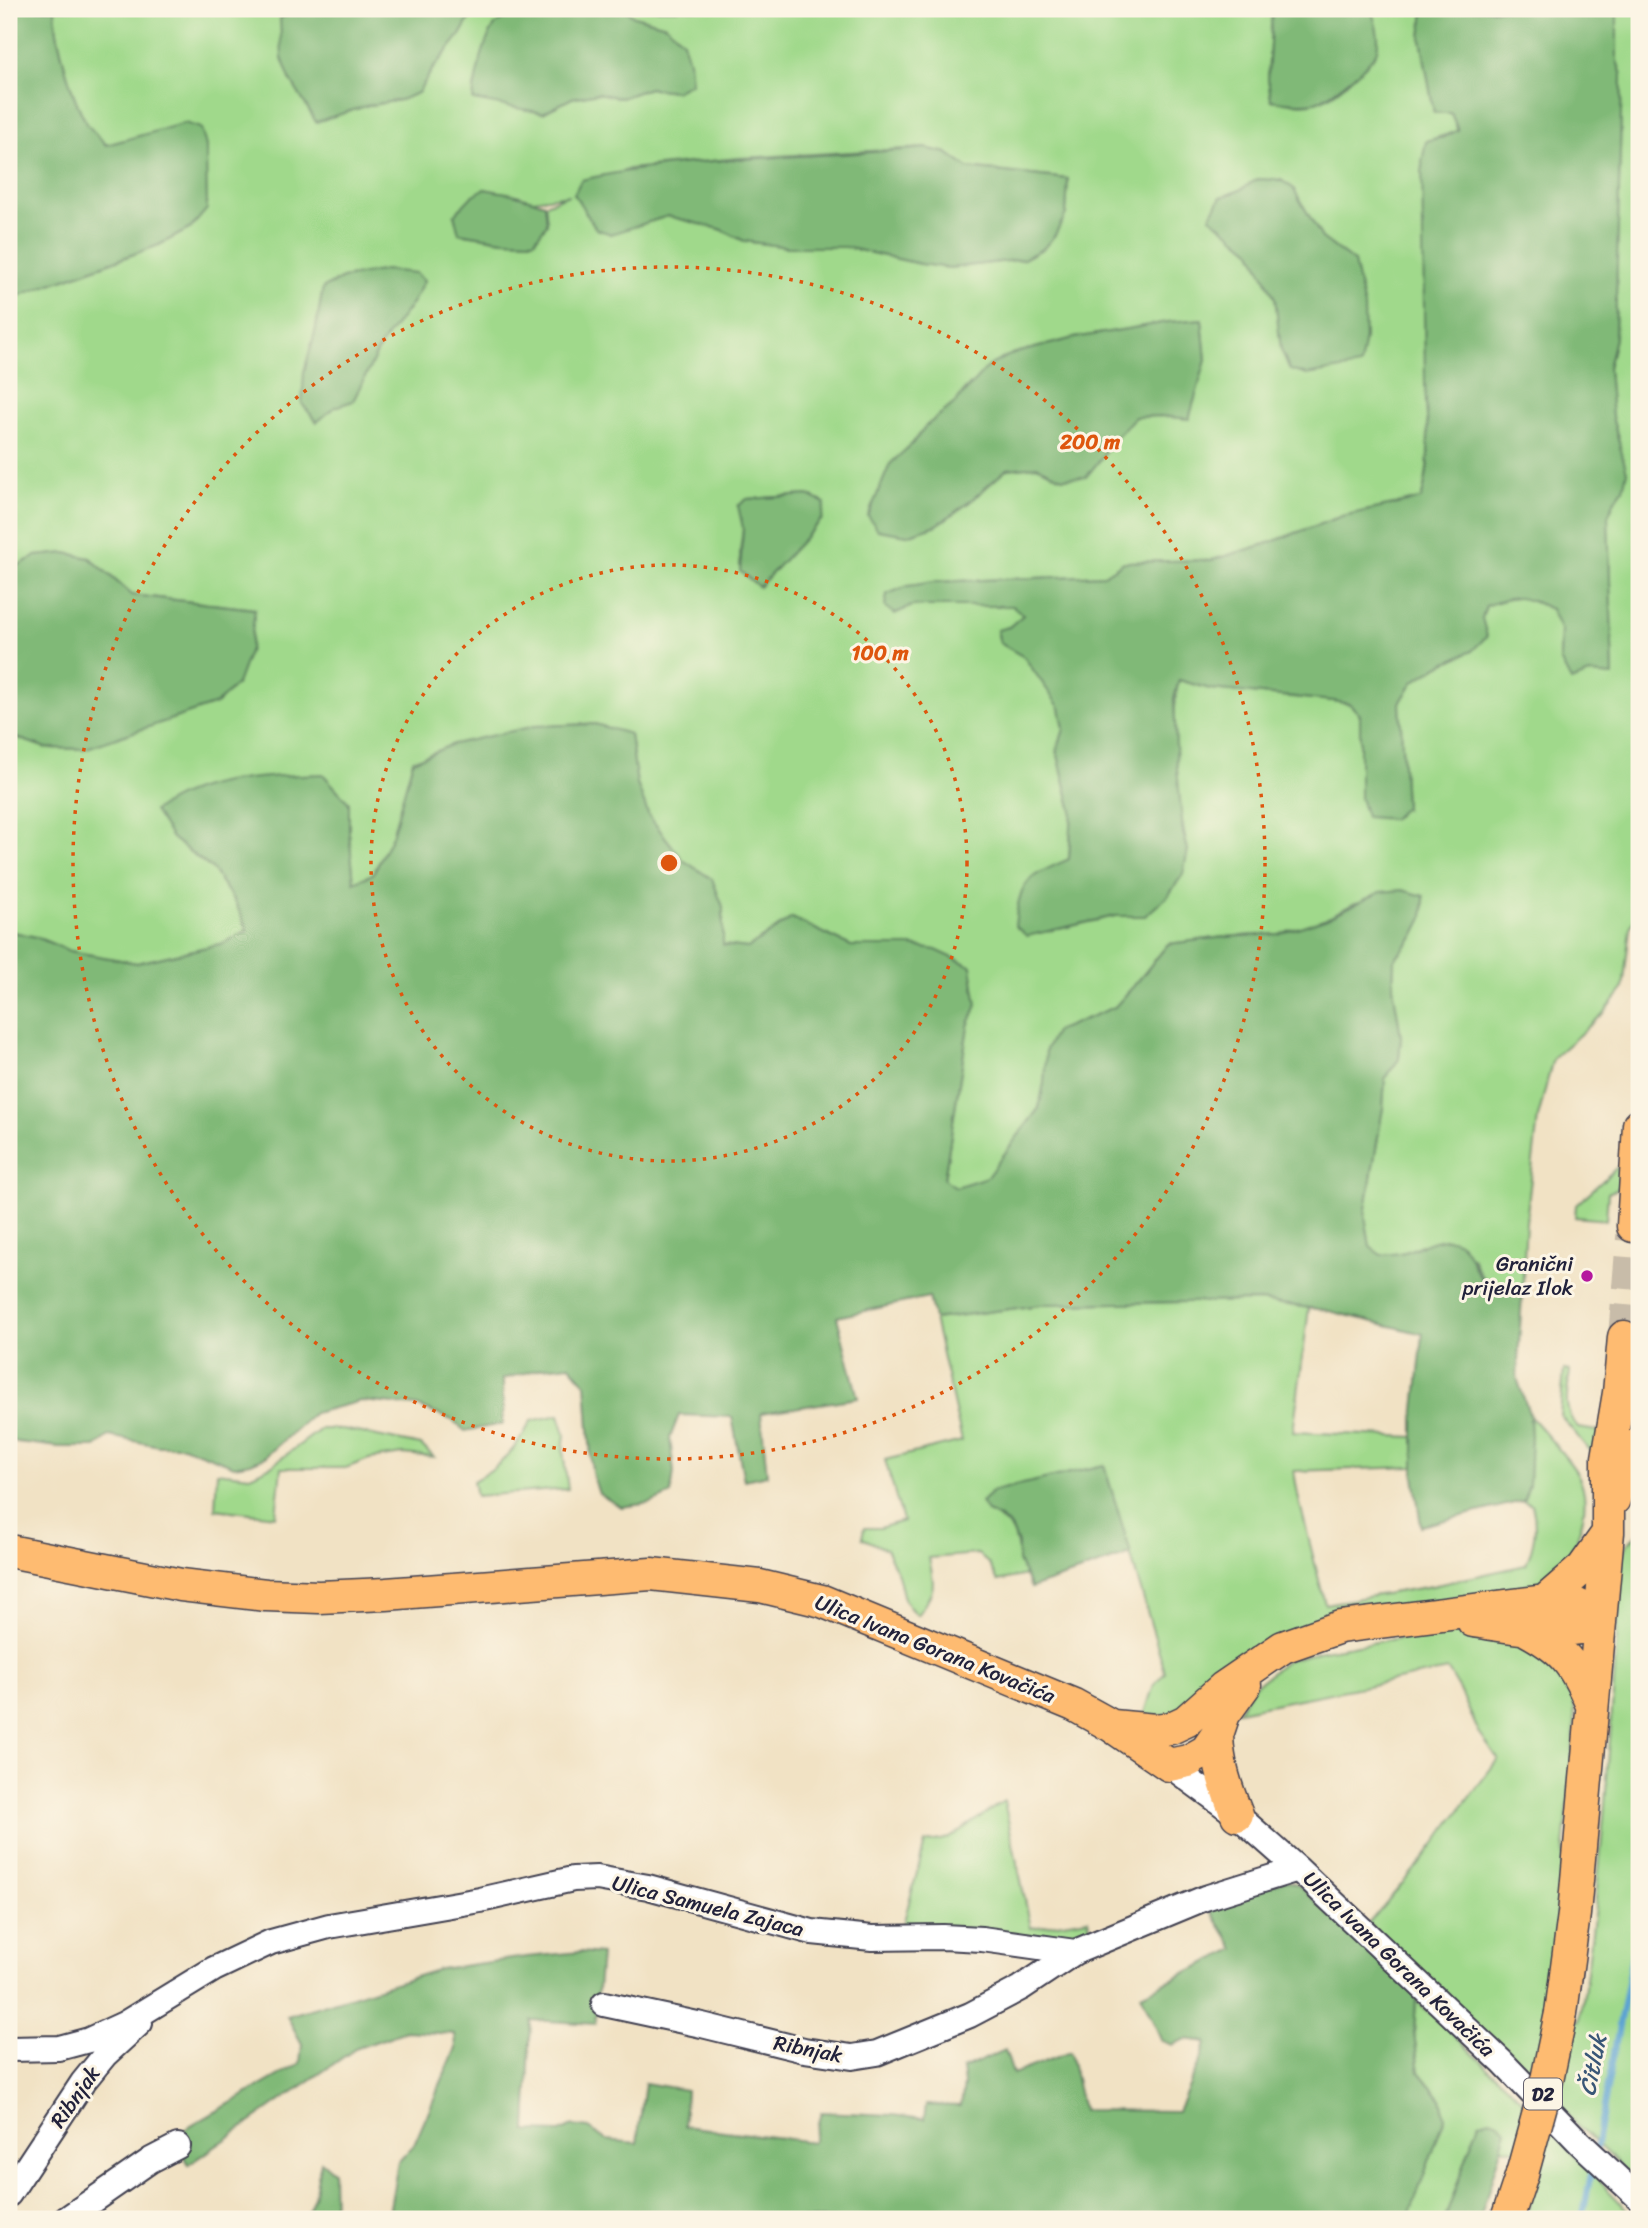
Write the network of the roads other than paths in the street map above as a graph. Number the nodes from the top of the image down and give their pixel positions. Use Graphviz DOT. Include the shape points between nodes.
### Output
graph roads {
  1 [pos="1639,1125"];
  2 [pos="1633,1226"];
  3 [pos="1624,1337"];
  4 [pos="1639,1443"];
  5 [pos="1609,1523"];
  6 [pos="9,1551"];
  7 [pos="1545,1601"];
  8 [pos="1436,1616"];
  9 [pos="1600,1623"];
  10 [pos="1524,1628"];
  11 [pos="1262,1661"];
  12 [pos="1591,1703"];
  13 [pos="1186,1721"];
  14 [pos="1112,1726"];
  15 [pos="1217,1735"];
  16 [pos="1169,1765"];
  17 [pos="1237,1815"];
  18 [pos="1298,1869"];
  19 [pos="1075,1952"];
  20 [pos="604,2004"];
  21 [pos="150,2007"];
  22 [pos="9,2049"];
  23 [pos="178,2146"];
  24 [pos="9,2194"];
  25 [pos="1639,2198"];
  26 [pos="66,2219"];
  27 [pos="1507,2219"];
  1 -- 2 [label="main road"];
  3 -- 5 [label="main road, D2" via="1608,1458"];
  4 -- 5 [label="main road, D2" via="1623,1471"];
  5 -- 7 [label="main road" via="1583,1568"];
  5 -- 9 [label="main road, D2"];
  6 -- 14 [label="main road, Ulica Ivana Gorana Kovačića" via="181,1585 266,1595 386,1594 651,1574 760,1586 822,1601 1074,1705"];
  7 -- 8 [label="main road"];
  7 -- 9 [label="main road" via="1577,1604"];
  8 -- 10 [label="main road"];
  8 -- 11 [label="main road" via="1340,1627 1283,1647"];
  9 -- 10 [label="main road" via="1571,1630"];
  9 -- 12 [label="main road, D2"];
  10 -- 12 [label="main road" via="1565,1655"];
  11 -- 13 [label="main road"];
  11 -- 15 [label="main road" via="1224,1714"];
  12 -- 27 [label="main road, D2, bridge" via="1561,2013 1544,2094"];
  13 -- 14 [label="main road" via="1155,1730"];
  13 -- 16 [label="main road" via="1171,1746"];
  14 -- 16 [label="main road, Ulica Ivana Gorana Kovačića"];
  15 -- 16 [label="main road" via="1206,1751"];
  15 -- 17 [label="main road" via="1223,1783"];
  16 -- 17 [label="street, Ulica Ivana Gorana Kovačića"];
  17 -- 18 [label="street, Ulica Ivana Gorana Kovačića"];
  18 -- 19 [label="street" via="1205,1898"];
  18 -- 25 [label="street, Ulica Ivana Gorana Kovačića"];
  19 -- 20 [label="street, Ribnjak" via="970,2015 902,2045 852,2057"];
  19 -- 21 [label="street, Ulica Samuela Zajaca" via="982,1939 872,1938 812,1932 648,1887 597,1878 573,1879 329,1926 271,1942"];
  21 -- 22 [label="street, Ulica Samuela Zajaca" via="89,2040 59,2048"];
  21 -- 24 [label="street, Ribnjak" via="137,2028 105,2055 83,2082"];
  23 -- 26 [label="street"];
}
